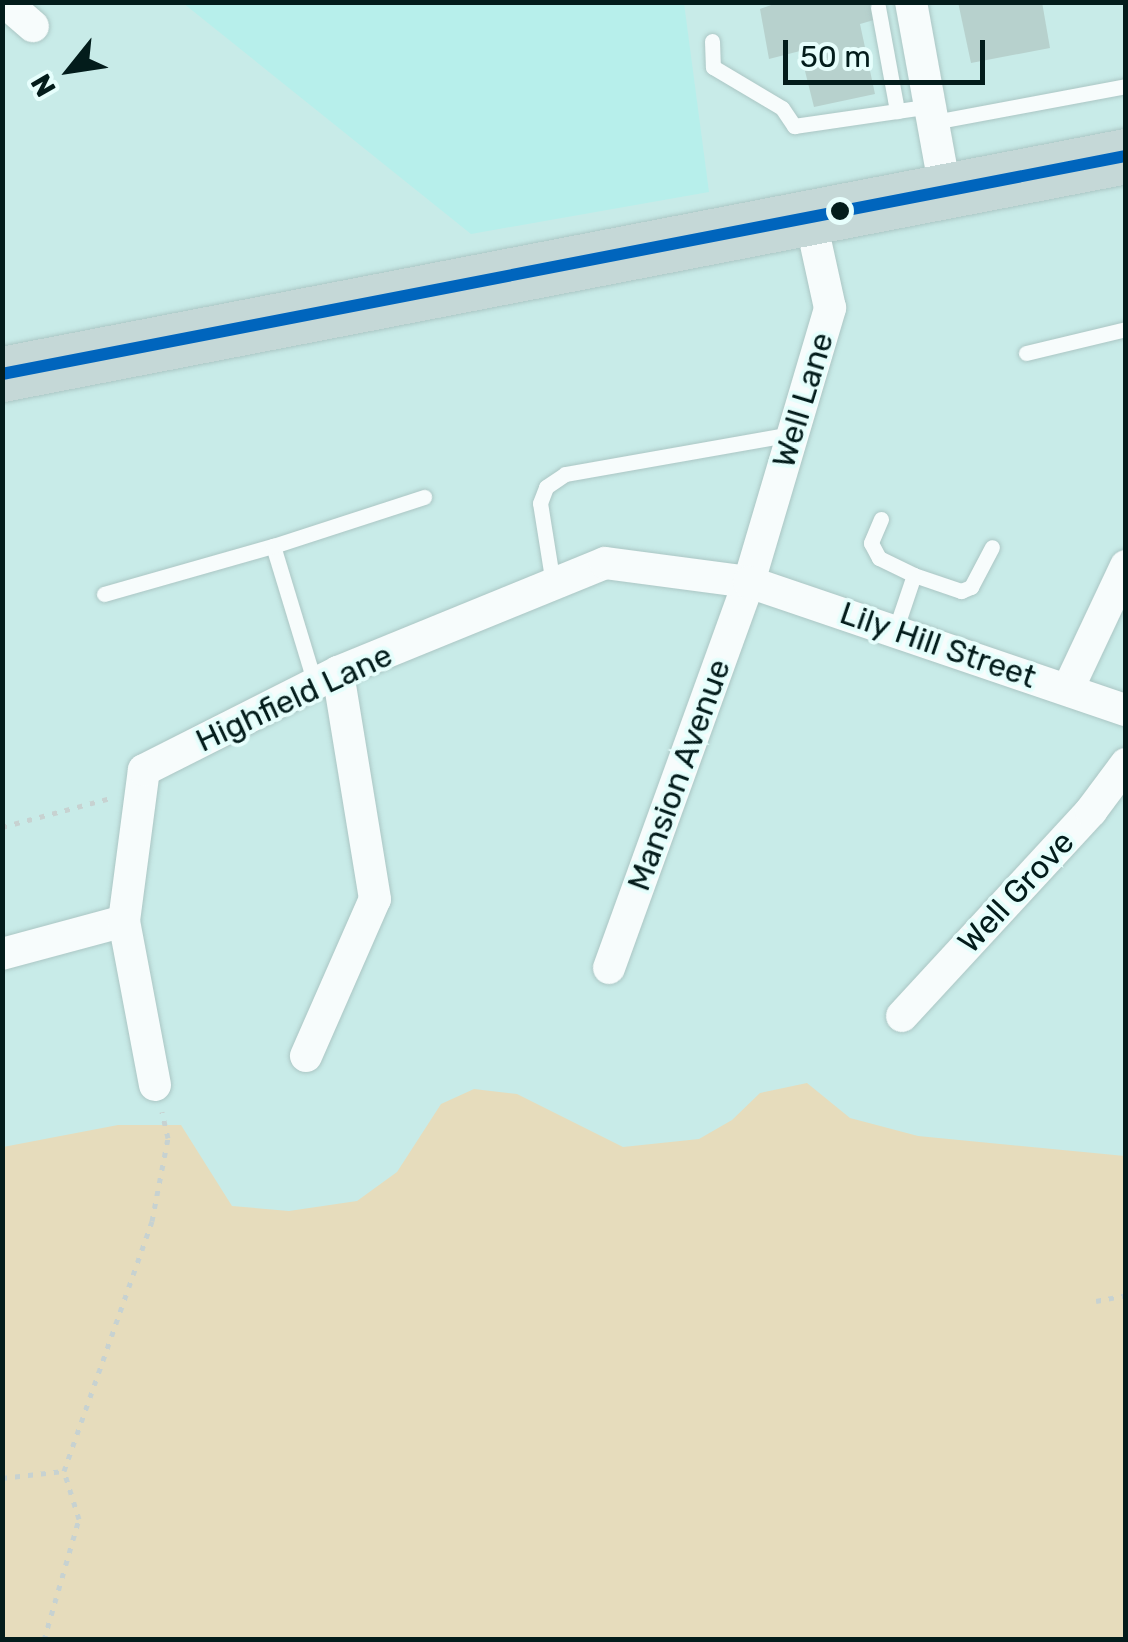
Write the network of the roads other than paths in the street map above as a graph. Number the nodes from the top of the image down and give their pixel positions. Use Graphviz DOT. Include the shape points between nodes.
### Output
graph roads {
  1 [pos="5,2"];
  2 [pos="911,2"];
  3 [pos="878,7"];
  4 [pos="33,26"];
  5 [pos="712,42"];
  6 [pos="1126,86"];
  7 [pos="897,111"];
  8 [pos="933,114"];
  9 [pos="1126,156"];
  10 [pos="945,189"];
  11 [pos="810,217"];
  12 [pos="1126,329"];
  13 [pos="1026,353"];
  14 [pos="2,374"];
  15 [pos="792,434"];
  16 [pos="424,497"];
  17 [pos="881,519"];
  18 [pos="273,546"];
  19 [pos="992,547"];
  20 [pos="1126,566"];
  21 [pos="914,575"];
  22 [pos="749,582"];
  23 [pos="553,584"];
  24 [pos="104,594"];
  25 [pos="895,631"];
  26 [pos="326,678"];
  27 [pos="1068,689"];
  28 [pos="1126,710"];
  29 [pos="1126,764"];
  30 [pos="124,921"];
  31 [pos="2,954"];
  32 [pos="609,968"];
  33 [pos="902,1016"];
  34 [pos="306,1056"];
  35 [pos="155,1085"];
  1 -- 4 [label="street"];
  2 -- 8 [label="street"];
  3 -- 7 [label="lane"];
  5 -- 7 [label="lane" via="713,67 782,108 794,126"];
  6 -- 8 [label="lane"];
  7 -- 8 [label="lane"];
  8 -- 10 [label="street"];
  9 -- 10 [label="highway"];
  10 -- 11 [label="highway"];
  11 -- 14 [label="highway"];
  11 -- 15 [label="street, Well Lane" via="830,308"];
  12 -- 13 [label="lane"];
  15 -- 22 [label="street, Well Lane"];
  15 -- 23 [label="lane" via="565,474 546,487 540,503"];
  16 -- 18 [label="lane"];
  17 -- 21 [label="lane" via="872,543 879,558"];
  18 -- 24 [label="lane"];
  18 -- 26 [label="lane"];
  19 -- 21 [label="lane" via="972,587 961,591"];
  20 -- 27 [label="street"];
  21 -- 25 [label="lane"];
  22 -- 23 [label="street, Highfield Lane" via="605,563"];
  22 -- 25 [label="street, Lily Hill Street"];
  22 -- 32 [label="street, Mansion Avenue"];
  23 -- 26 [label="street, Highfield Lane"];
  25 -- 27 [label="street, Lily Hill Street"];
  26 -- 30 [label="street, Highfield Lane" via="144,770"];
  26 -- 34 [label="street" via="375,899"];
  27 -- 28 [label="street, Lily Hill Street"];
  29 -- 33 [label="street, Well Grove" via="1091,811"];
  30 -- 31 [label="street"];
  30 -- 35 [label="street"];
}
